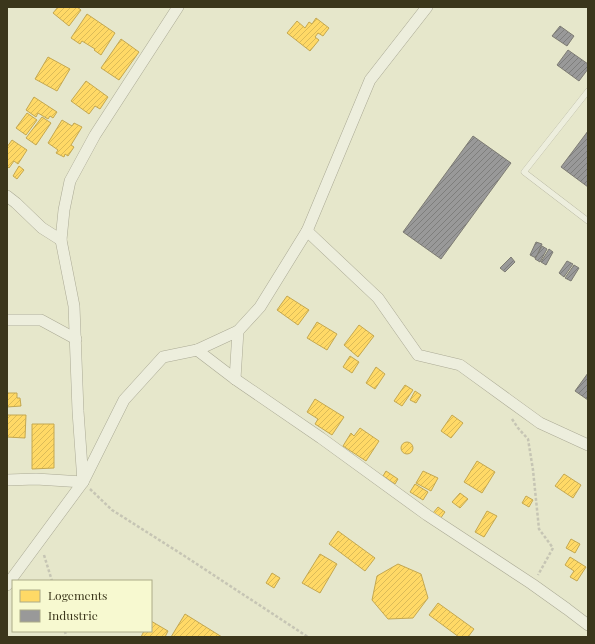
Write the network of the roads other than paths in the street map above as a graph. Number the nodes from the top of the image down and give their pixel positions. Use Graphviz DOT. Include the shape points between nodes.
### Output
graph roads {
  1 [pos="427,7"];
  2 [pos="175,8"];
  3 [pos="588,91"];
  4 [pos="7,196"];
  5 [pos="588,221"];
  6 [pos="307,230"];
  7 [pos="61,240"];
  8 [pos="7,320"];
  9 [pos="238,331"];
  10 [pos="76,339"];
  11 [pos="197,350"];
  12 [pos="235,379"];
  13 [pos="588,445"];
  14 [pos="7,480"];
  15 [pos="83,482"];
  16 [pos="7,585"];
  17 [pos="588,625"];
  1 -- 6 [label="street" via="370,80"];
  2 -- 7 [label="street" via="95,135 70,181"];
  3 -- 5 [label="lane" via="524,172"];
  4 -- 7 [label="street" via="42,228"];
  6 -- 9 [label="street" via="260,307"];
  6 -- 13 [label="street" via="378,298 418,355 460,366 540,423"];
  7 -- 10 [label="street" via="74,306"];
  8 -- 10 [label="street" via="41,320"];
  9 -- 11 [label="street"];
  9 -- 12 [label="street"];
  10 -- 15 [label="street"];
  11 -- 12 [label="street"];
  11 -- 15 [label="street" via="163,357 124,400"];
  12 -- 17 [label="street"];
  14 -- 15 [label="street"];
  15 -- 16 [label="street"];
}
